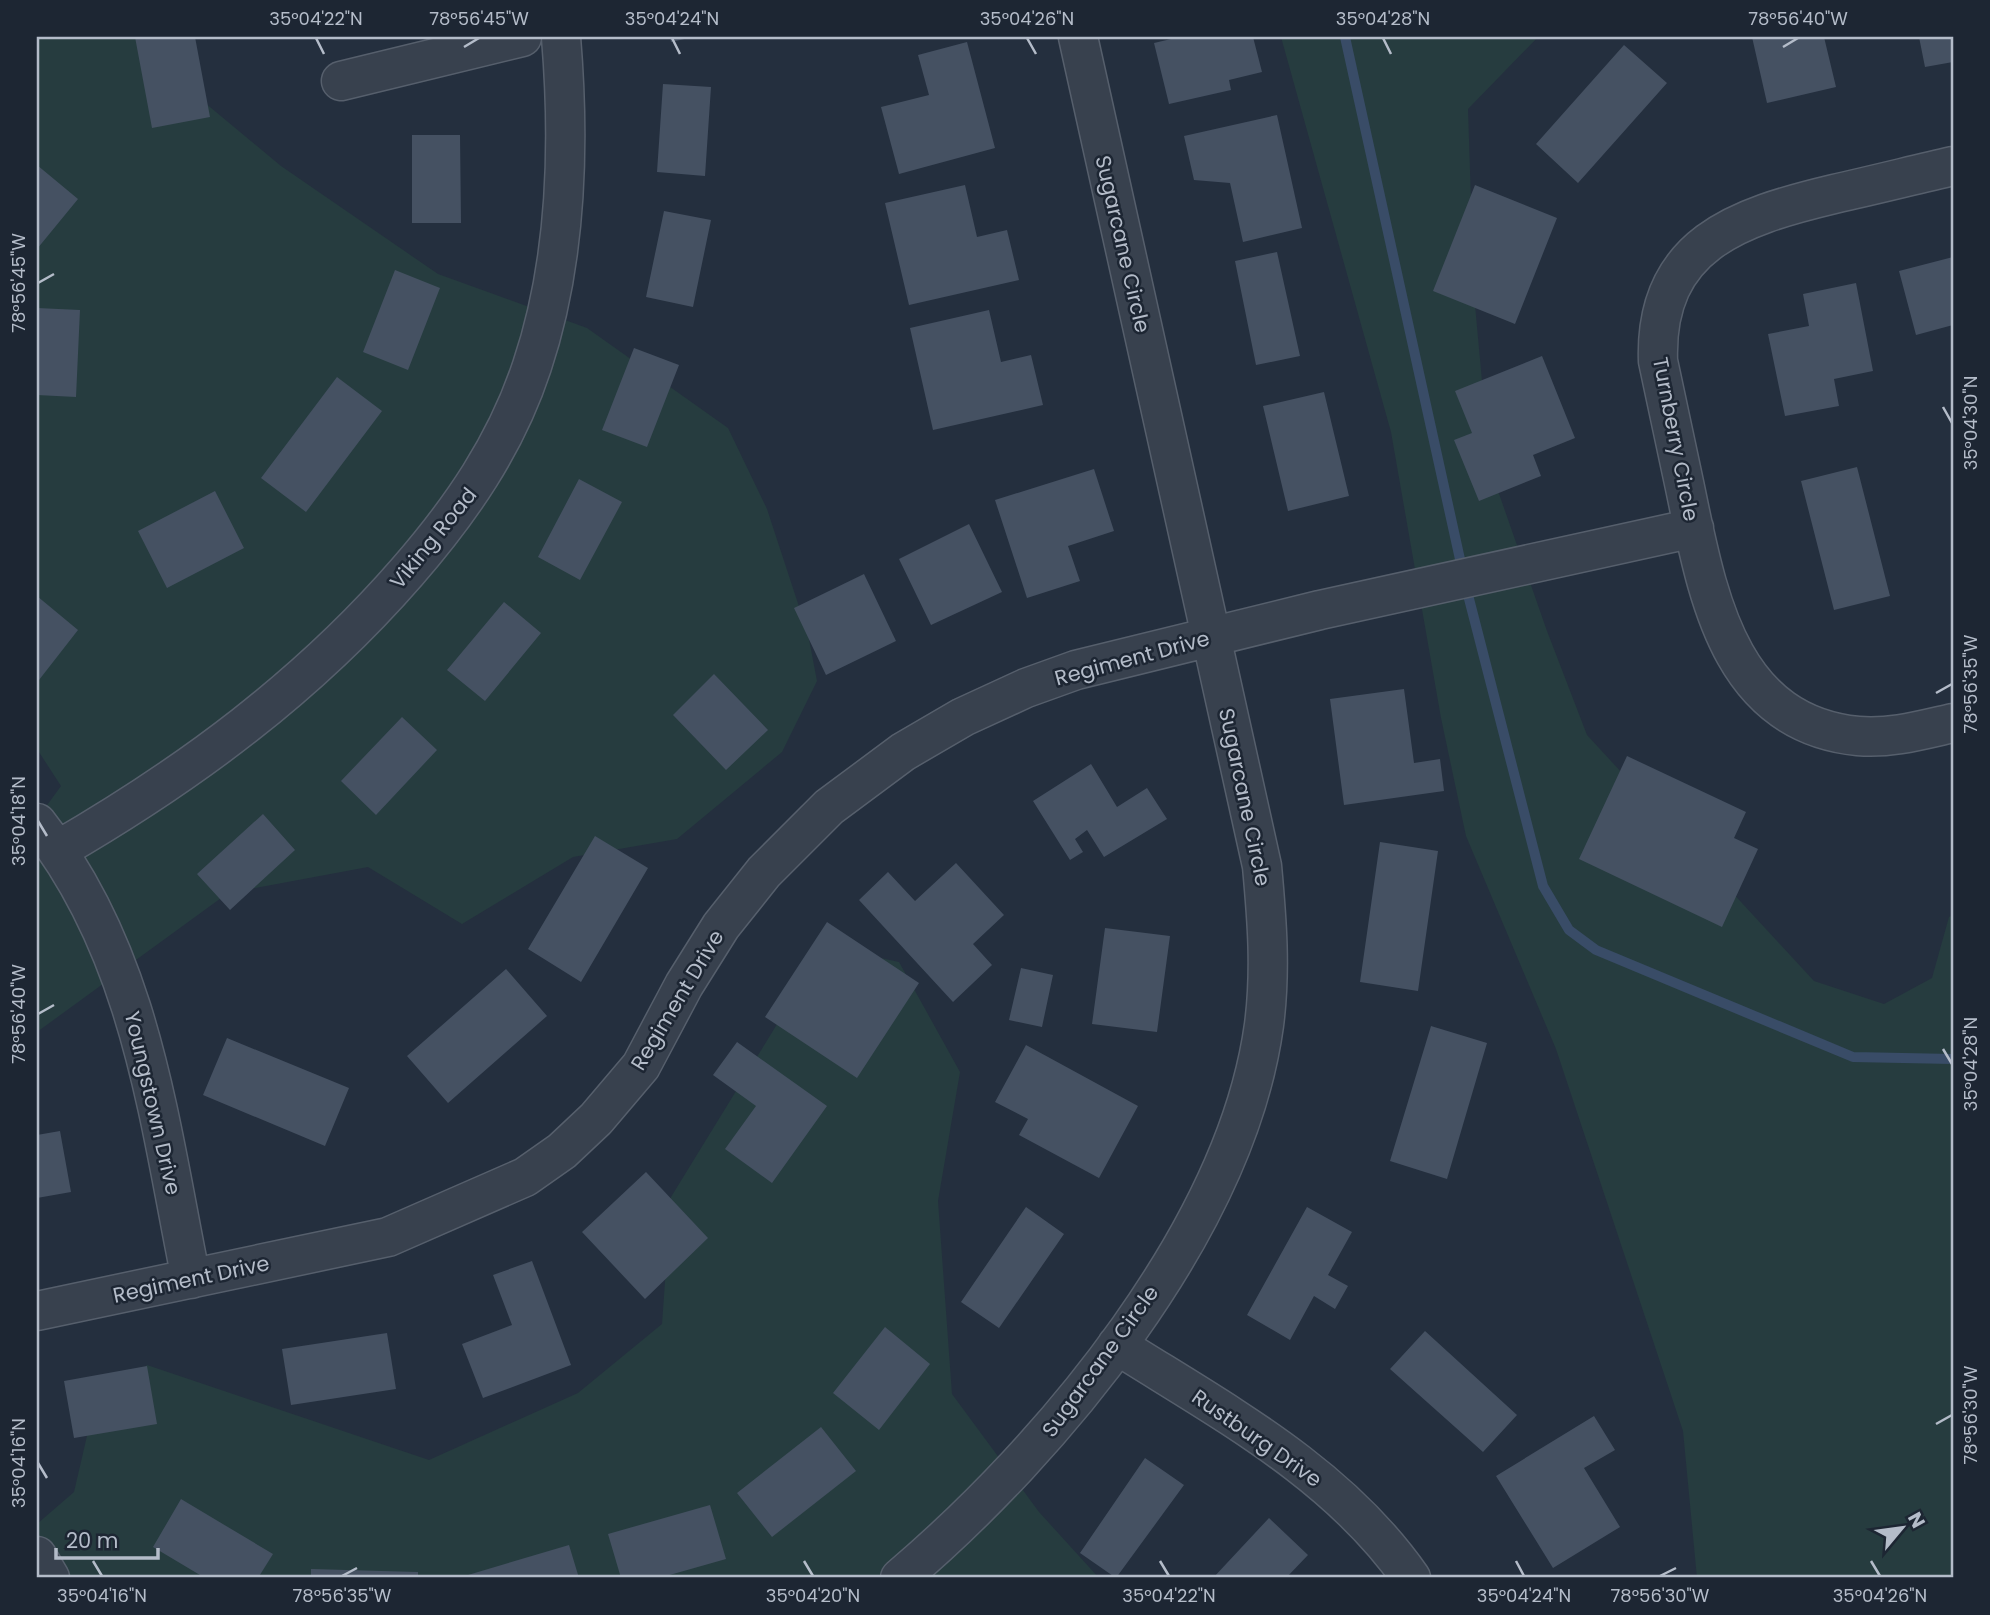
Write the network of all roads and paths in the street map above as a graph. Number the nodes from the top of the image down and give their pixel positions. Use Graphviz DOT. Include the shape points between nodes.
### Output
graph roads {
  1 [pos="522,37"];
  2 [pos="561,37"];
  3 [pos="1077,37"];
  4 [pos="341,82"];
  5 [pos="1953,166"];
  6 [pos="1694,528"];
  7 [pos="1211,637"];
  8 [pos="1953,723"];
  9 [pos="47,837"];
  10 [pos="191,1279"];
  11 [pos="37,1311"];
  12 [pos="1117,1345"];
  13 [pos="37,1556"];
  14 [pos="50,1578"];
  15 [pos="900,1578"];
  16 [pos="1411,1578"];
  1 -- 4 [label="street"];
  2 -- 9 [label="street, Viking Road" via="568,114 549,298 533,365 507,430 473,490 370,614 304,678 233,737 159,789"];
  3 -- 7 [label="street, Sugarcane Circle"];
  5 -- 6 [label="street, Turnberry Circle" via="1775,208 1710,239 1678,272 1660,315 1658,360"];
  6 -- 7 [label="street, Regiment Drive"];
  6 -- 8 [label="street, Turnberry Circle" via="1720,628 1742,668 1774,702 1814,725 1858,736 1904,734"];
  7 -- 10 [label="street, Regiment Drive" via="1076,670 1026,688 903,752 829,807 764,872 721,926 640,1066 605,1109 562,1151 524,1177 388,1237"];
  7 -- 12 [label="street, Sugarcane Circle" via="1262,866 1269,935 1264,1027 1235,1139 1148,1301"];
  9 -- 10 [label="street, Youngstown Drive" via="102,928 142,1036"];
  10 -- 11 [label="street, Regiment Drive"];
  12 -- 15 [label="street, Sugarcane Circle" via="1046,1437"];
  12 -- 16 [label="street, Rustburg Drive" via="1274,1444 1328,1486"];
  13 -- 14 [label="street"];
}
